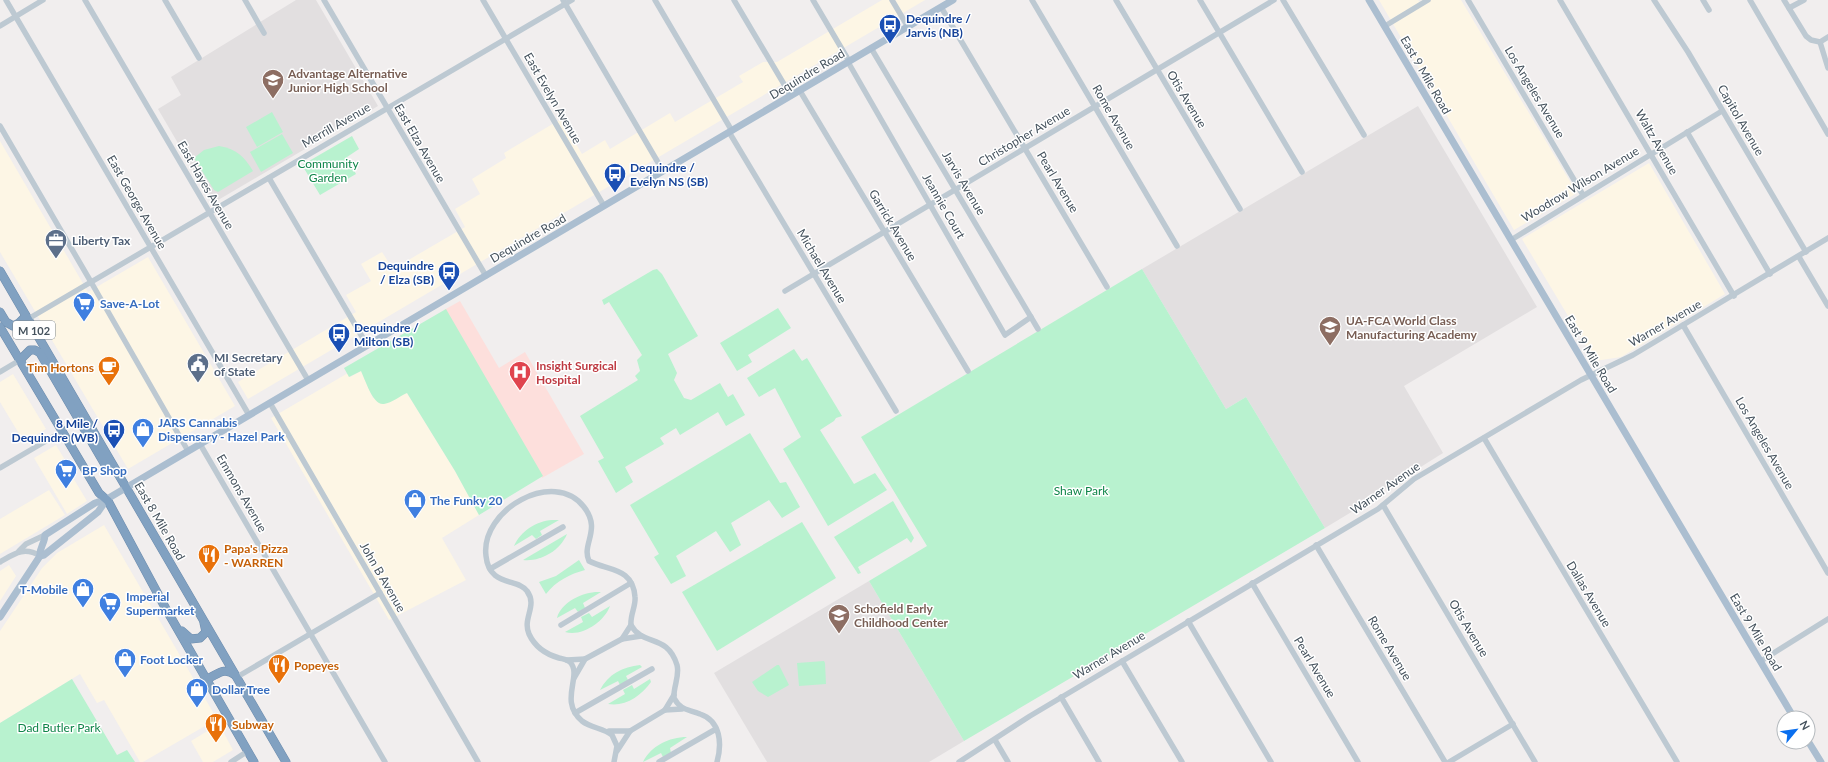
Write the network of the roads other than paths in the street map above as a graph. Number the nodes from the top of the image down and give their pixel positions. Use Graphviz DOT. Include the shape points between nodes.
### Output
graph roads {
  1 [pos="6,0"];
  2 [pos="43,0"];
  3 [pos="86,0"];
  4 [pos="165,0"];
  5 [pos="245,0"];
  6 [pos="324,0"];
  7 [pos="483,0"];
  8 [pos="572,0"];
  9 [pos="655,0"];
  10 [pos="734,0"];
  11 [pos="813,0"];
  12 [pos="892,0"];
  13 [pos="953,0"];
  14 [pos="1032,0"];
  15 [pos="1116,0"];
  16 [pos="1200,0"];
  17 [pos="1274,0"];
  18 [pos="1283,0"];
  19 [pos="1370,0"];
  20 [pos="1428,0"];
  21 [pos="1468,0"];
  22 [pos="1560,0"];
  23 [pos="1654,0"];
  24 [pos="1703,0"];
  25 [pos="1750,0"];
  26 [pos="1784,0"];
  27 [pos="1804,0"];
  28 [pos="564,2"];
  29 [pos="941,7"];
  30 [pos="1789,8"];
  31 [pos="1709,10"];
  32 [pos="16,17"];
  33 [pos="0,26"];
  34 [pos="1385,26"];
  35 [pos="908,27"];
  36 [pos="264,33"];
  37 [pos="1220,33"];
  38 [pos="1828,37"];
  39 [pos="506,38"];
  40 [pos="1820,42"];
  41 [pos="871,48"];
  42 [pos="199,58"];
  43 [pos="848,62"];
  44 [pos="1828,68"];
  45 [pos="1157,70"];
  46 [pos="800,90"];
  47 [pos="791,96"];
  48 [pos="1095,107"];
  49 [pos="387,108"];
  50 [pos="1722,111"];
  51 [pos="0,126"];
  52 [pos="731,132"];
  53 [pos="1687,132"];
  54 [pos="1828,134"];
  55 [pos="1364,135"];
  56 [pos="1025,148"];
  57 [pos="1651,154"];
  58 [pos="663,171"];
  59 [pos="1302,172"];
  60 [pos="269,178"];
  61 [pos="955,189"];
  62 [pos="1583,195"];
  63 [pos="930,204"];
  64 [pos="604,206"];
  65 [pos="1240,210"];
  66 [pos="210,212"];
  67 [pos="884,232"];
  68 [pos="1828,238"];
  69 [pos="1510,240"];
  70 [pos="1176,246"];
  71 [pos="151,247"];
  72 [pos="1806,252"];
  73 [pos="1799,257"];
  74 [pos="0,272"];
  75 [pos="814,274"];
  76 [pos="1770,274"];
  77 [pos="486,276"];
  78 [pos="91,282"];
  79 [pos="1107,287"];
  80 [pos="785,291"];
  81 [pos="1734,296"];
  82 [pos="1828,306"];
  83 [pos="0,312"];
  84 [pos="27,317"];
  85 [pos="1031,317"];
  86 [pos="1683,325"];
  87 [pos="0,327"];
  88 [pos="1038,329"];
  89 [pos="367,345"];
  90 [pos="20,360"];
  91 [pos="968,371"];
  92 [pos="0,372"];
  93 [pos="1591,375"];
  94 [pos="308,380"];
  95 [pos="270,403"];
  96 [pos="896,411"];
  97 [pos="249,415"];
  98 [pos="63,431"];
  99 [pos="1484,438"];
  100 [pos="200,444"];
  101 [pos="188,451"];
  102 [pos="0,468"];
  103 [pos="119,475"];
  104 [pos="126,487"];
  105 [pos="110,497"];
  106 [pos="1383,505"];
  107 [pos="563,527"];
  108 [pos="46,535"];
  109 [pos="1316,545"];
  110 [pos="19,551"];
  111 [pos="40,556"];
  112 [pos="0,562"];
  113 [pos="490,569"];
  114 [pos="1828,573"];
  115 [pos="631,583"];
  116 [pos="1252,583"];
  117 [pos="380,593"];
  118 [pos="168,611"];
  119 [pos="199,612"];
  120 [pos="0,617"];
  121 [pos="1828,619"];
  122 [pos="1188,622"];
  123 [pos="630,624"];
  124 [pos="561,625"];
  125 [pos="310,634"];
  126 [pos="641,636"];
  127 [pos="622,639"];
  128 [pos="564,659"];
  129 [pos="585,659"];
  130 [pos="1122,661"];
  131 [pos="1761,661"];
  132 [pos="652,669"];
  133 [pos="237,677"];
  134 [pos="574,678"];
  135 [pos="207,679"];
  136 [pos="674,695"];
  137 [pos="1061,697"];
  138 [pos="682,709"];
  139 [pos="665,710"];
  140 [pos="1789,710"];
  141 [pos="575,713"];
  142 [pos="1513,724"];
  143 [pos="716,729"];
  144 [pos="608,731"];
  145 [pos="630,731"];
  146 [pos="995,740"];
  147 [pos="1814,750"];
  148 [pos="248,751"];
  149 [pos="616,751"];
  150 [pos="283,760"];
  151 [pos="231,762"];
  152 [pos="254,762"];
  153 [pos="385,762"];
  154 [pos="478,762"];
  155 [pos="614,762"];
  156 [pos="659,762"];
  157 [pos="717,762"];
  158 [pos="959,762"];
  159 [pos="1008,762"];
  160 [pos="1099,762"];
  161 [pos="1182,762"];
  162 [pos="1271,762"];
  163 [pos="1358,762"];
  164 [pos="1445,762"];
  165 [pos="1449,762"];
  166 [pos="1535,762"];
  167 [pos="1677,762"];
  168 [pos="1821,762"];
  1 -- 32 [label="street, East George Avenue"];
  2 -- 32 [label="street"];
  3 -- 66 [label="street, East Hayes Avenue"];
  4 -- 42 [label="street"];
  5 -- 36 [label="street"];
  6 -- 49 [label="street, East Elza Avenue"];
  7 -- 39 [label="street, East Evelyn Avenue"];
  8 -- 28 [label="street, Merrill Avenue"];
  9 -- 52 [label="street, Michael Avenue"];
  10 -- 47 [label="street"];
  11 -- 43 [label="street, Jeannie Court"];
  12 -- 35 [label="street"];
  13 -- 29 [label="main road, Dequindre Road"];
  14 -- 48 [label="street, Rome Avenue"];
  15 -- 45 [label="street, Otis Avenue"];
  16 -- 37 [label="street"];
  17 -- 37 [label="street, Christopher Avenue"];
  18 -- 55 [label="street"];
  19 -- 34 [label="main road, East 9 Mile Road"];
  20 -- 34 [label="street"];
  21 -- 62 [label="street, Los Angeles Avenue"];
  22 -- 57 [label="street, Waltz Avenue"];
  23 -- 50 [label="street, Capitol Avenue"];
  24 -- 31 [label="street"];
  25 -- 54 [label="street"];
  26 -- 30 [label="street"];
  27 -- 30 [label="street"];
  28 -- 39 [label="street, Merrill Avenue"];
  28 -- 58 [label="street"];
  29 -- 35 [label="main road, Dequindre Road"];
  29 -- 56 [label="street, Pearl Avenue"];
  30 -- 40 [label="street" via="1806,36"];
  32 -- 33 [label="street"];
  32 -- 71 [label="street, East George Avenue"];
  34 -- 69 [label="main road, East 9 Mile Road"];
  35 -- 41 [label="main road, Dequindre Road"];
  37 -- 45 [label="street, Christopher Avenue"];
  37 -- 59 [label="street"];
  38 -- 40 [label="street"];
  39 -- 49 [label="street, Merrill Avenue"];
  39 -- 64 [label="street, East Evelyn Avenue"];
  40 -- 44 [label="street"];
  41 -- 43 [label="main road, Dequindre Road"];
  41 -- 61 [label="street, Jarvis Avenue"];
  43 -- 46 [label="main road, Dequindre Road"];
  43 -- 63 [label="street, Jeannie Court"];
  45 -- 48 [label="street, Christopher Avenue"];
  45 -- 65 [label="street, Otis Avenue"];
  46 -- 47 [label="main road, Dequindre Road"];
  46 -- 67 [label="street, Garrick Avenue"];
  47 -- 52 [label="main road, Dequindre Road"];
  48 -- 56 [label="street, Christopher Avenue"];
  48 -- 70 [label="street, Rome Avenue"];
  49 -- 60 [label="street, Merrill Avenue"];
  49 -- 77 [label="street, East Elza Avenue"];
  50 -- 53 [label="street, Woodrow Wilson Avenue"];
  50 -- 72 [label="street, Capitol Avenue"];
  51 -- 78 [label="street"];
  52 -- 58 [label="main road, Dequindre Road"];
  52 -- 75 [label="street, Michael Avenue"];
  53 -- 57 [label="street, Woodrow Wilson Avenue"];
  53 -- 76 [label="street"];
  56 -- 61 [label="street, Christopher Avenue"];
  56 -- 79 [label="street, Pearl Avenue"];
  57 -- 62 [label="street, Woodrow Wilson Avenue"];
  57 -- 81 [label="street, Waltz Avenue"];
  58 -- 64 [label="main road, Dequindre Road"];
  60 -- 66 [label="street, Merrill Avenue"];
  60 -- 89 [label="street"];
  61 -- 63 [label="street, Christopher Avenue"];
  61 -- 85 [label="street, Jarvis Avenue"];
  62 -- 69 [label="street, Woodrow Wilson Avenue"];
  63 -- 67 [label="street, Christopher Avenue"];
  63 -- 85 [label="street, Jeannie Court" via="1005,334"];
  64 -- 77 [label="main road, Dequindre Road"];
  66 -- 71 [label="street, Merrill Avenue"];
  66 -- 94 [label="street, East Hayes Avenue"];
  67 -- 75 [label="street, Christopher Avenue"];
  67 -- 91 [label="street, Garrick Avenue"];
  68 -- 72 [label="street, Warner Avenue"];
  69 -- 93 [label="main road, East 9 Mile Road"];
  71 -- 78 [label="street, Merrill Avenue"];
  71 -- 97 [label="street, East George Avenue"];
  72 -- 73 [label="street, Warner Avenue"];
  73 -- 76 [label="street, Warner Avenue"];
  73 -- 82 [label="street"];
  74 -- 84 [label="highway, East 8 Mile Road / M 102"];
  75 -- 80 [label="street, Christopher Avenue"];
  75 -- 96 [label="street, Michael Avenue"];
  76 -- 81 [label="street, Warner Avenue"];
  77 -- 89 [label="main road, Dequindre Road"];
  78 -- 84 [label="street, Merrill Avenue"];
  78 -- 101 [label="street"];
  81 -- 86 [label="street, Warner Avenue"];
  83 -- 84 [label="highway" via="6,322 13,326"];
  84 -- 103 [label="highway, East 8 Mile Road / M 102"];
  85 -- 88 [label="street, Jarvis Avenue"];
  86 -- 93 [label="street, Warner Avenue" via="1632,355"];
  86 -- 114 [label="street, Los Angeles Avenue"];
  87 -- 90 [label="highway, M 102"];
  89 -- 94 [label="main road, Dequindre Road"];
  90 -- 92 [label="street"];
  90 -- 98 [label="highway, M 102"];
  90 -- 103 [label="highway" via="30,350 40,354 104,463"];
  93 -- 99 [label="street, Warner Avenue"];
  93 -- 131 [label="main road, East 9 Mile Road"];
  94 -- 95 [label="main road, Dequindre Road"];
  95 -- 97 [label="main road, Dequindre Road"];
  95 -- 117 [label="street, John B Avenue"];
  97 -- 100 [label="main road, Dequindre Road"];
  98 -- 102 [label="street"];
  98 -- 105 [label="highway, M 102" via="99,493"];
  99 -- 106 [label="street, Warner Avenue" via="1414,479"];
  99 -- 167 [label="street, Dallas Avenue"];
  100 -- 101 [label="main road, Dequindre Road"];
  100 -- 125 [label="street, Emmons Avenue"];
  101 -- 104 [label="main road, Dequindre Road"];
  103 -- 104 [label="highway, East 8 Mile Road / M 102"];
  104 -- 105 [label="main road, Dequindre Road"];
  104 -- 119 [label="highway, East 8 Mile Road / M 102"];
  105 -- 108 [label="main road" via="95,503"];
  105 -- 111 [label="main road" via="98,512"];
  105 -- 118 [label="highway, M 102"];
  106 -- 109 [label="street, Warner Avenue"];
  106 -- 142 [label="street, Otis Avenue"];
  107 -- 113 [label="street"];
  108 -- 110 [label="street" via="26,544"];
  108 -- 111 [label="main road" via="39,551"];
  109 -- 116 [label="street, Warner Avenue"];
  109 -- 164 [label="street, Rome Avenue"];
  110 -- 111 [label="street"];
  110 -- 112 [label="street"];
  111 -- 120 [label="main road"];
  113 -- 115 [label="street" via="485,550 488,535 499,517 515,503 536,494 557,492 578,500 589,513 592,522 587,551 589,561 622,572"];
  113 -- 128 [label="street" via="505,582 522,586 527,591 532,602 528,620 529,634 540,649"];
  115 -- 123 [label="street" via="635,596"];
  115 -- 124 [label="street"];
  116 -- 122 [label="street, Warner Avenue"];
  116 -- 163 [label="street, Pearl Avenue"];
  117 -- 125 [label="street"];
  117 -- 154 [label="street, John B Avenue"];
  118 -- 119 [label="highway" via="184,633 195,639 203,636 206,629"];
  118 -- 135 [label="highway, M 102"];
  119 -- 133 [label="highway, East 8 Mile Road / M 102"];
  121 -- 131 [label="street"];
  122 -- 130 [label="street, Warner Avenue"];
  122 -- 162 [label="street"];
  123 -- 126 [label="street"];
  123 -- 127 [label="street"];
  125 -- 133 [label="street"];
  125 -- 153 [label="street, Emmons Avenue"];
  126 -- 127 [label="street"];
  126 -- 136 [label="street" via="663,644 671,653 678,676"];
  127 -- 129 [label="street"];
  128 -- 129 [label="street"];
  128 -- 134 [label="street" via="574,670"];
  129 -- 134 [label="street"];
  130 -- 137 [label="street, Warner Avenue"];
  130 -- 161 [label="street"];
  131 -- 140 [label="main road, East 9 Mile Road"];
  132 -- 141 [label="street"];
  133 -- 135 [label="highway" via="225,671"];
  133 -- 150 [label="highway, East 8 Mile Road / M 102"];
  134 -- 141 [label="street" via="570,698"];
  135 -- 148 [label="highway, M 102"];
  136 -- 138 [label="street"];
  136 -- 139 [label="street"];
  137 -- 146 [label="street, Warner Avenue"];
  137 -- 160 [label="street"];
  138 -- 139 [label="street"];
  138 -- 143 [label="street" via="704,716"];
  139 -- 145 [label="street"];
  141 -- 144 [label="street" via="588,725"];
  142 -- 165 [label="street"];
  142 -- 166 [label="street, Otis Avenue"];
  143 -- 156 [label="street"];
  143 -- 157 [label="street" via="720,746"];
  144 -- 145 [label="street"];
  144 -- 149 [label="street" via="617,742"];
  145 -- 149 [label="street"];
  146 -- 158 [label="street, Warner Avenue"];
  146 -- 159 [label="street"];
  147 -- 168 [label="main road"];
  148 -- 151 [label="street"];
  148 -- 152 [label="highway, M 102"];
  149 -- 155 [label="street"];
}
